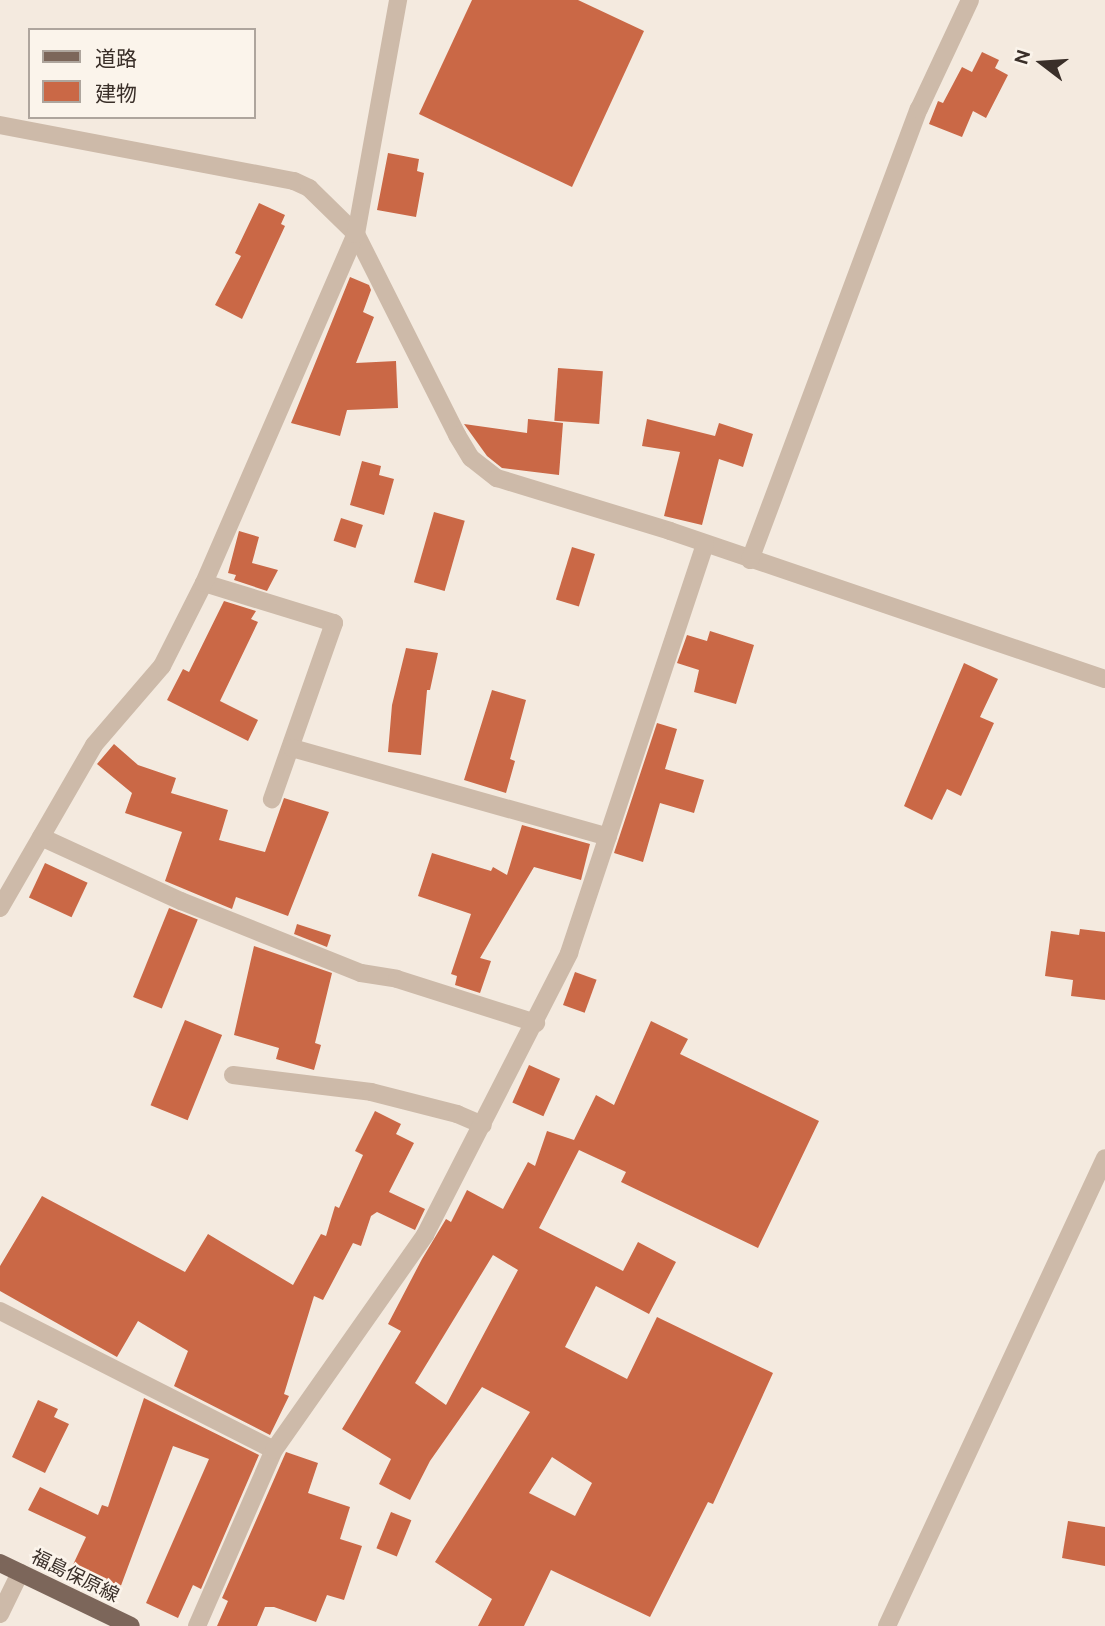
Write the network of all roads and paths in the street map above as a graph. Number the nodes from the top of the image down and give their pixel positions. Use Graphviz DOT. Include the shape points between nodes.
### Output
graph roads {
  1 [pos="398,0"];
  2 [pos="970,0"];
  3 [pos="0,125"];
  4 [pos="356,233"];
  5 [pos="705,544"];
  6 [pos="750,560"];
  7 [pos="204,583"];
  8 [pos="1105,679"];
  9 [pos="292,748"];
  10 [pos="272,799"];
  11 [pos="41,837"];
  12 [pos="608,837"];
  13 [pos="0,908"];
  14 [pos="536,1023"];
  15 [pos="233,1075"];
  16 [pos="483,1125"];
  17 [pos="1105,1158"];
  18 [pos="0,1311"];
  19 [pos="274,1450"];
  20 [pos="0,1563"];
  21 [pos="20,1573"];
  22 [pos="0,1614"];
  23 [pos="131,1626"];
  24 [pos="197,1626"];
  25 [pos="887,1626"];
  1 -- 4 [label="street"];
  2 -- 6 [label="street" via="919,109"];
  3 -- 4 [label="street" via="294,181 320,195"];
  4 -- 5 [label="street" via="444,411 480,467 497,478"];
  4 -- 7 [label="street"];
  5 -- 6 [label="street"];
  5 -- 12 [label="street"];
  6 -- 8 [label="street"];
  7 -- 9 [label="street" via="334,623"];
  7 -- 11 [label="street" via="162,666 94,745"];
  9 -- 10 [label="street"];
  9 -- 12 [label="street"];
  11 -- 13 [label="street"];
  11 -- 14 [label="street" via="181,901 361,973 397,979"];
  12 -- 14 [label="street" via="569,953"];
  14 -- 16 [label="street"];
  15 -- 16 [label="street" via="371,1092"];
  16 -- 19 [label="street" via="425,1235"];
  17 -- 25 [label="street"];
  18 -- 19 [label="street"];
  19 -- 24 [label="street"];
  20 -- 21 [label="main road, 福島保原線"];
  21 -- 22 [label="street"];
  21 -- 23 [label="main road, 福島保原線"];
}
